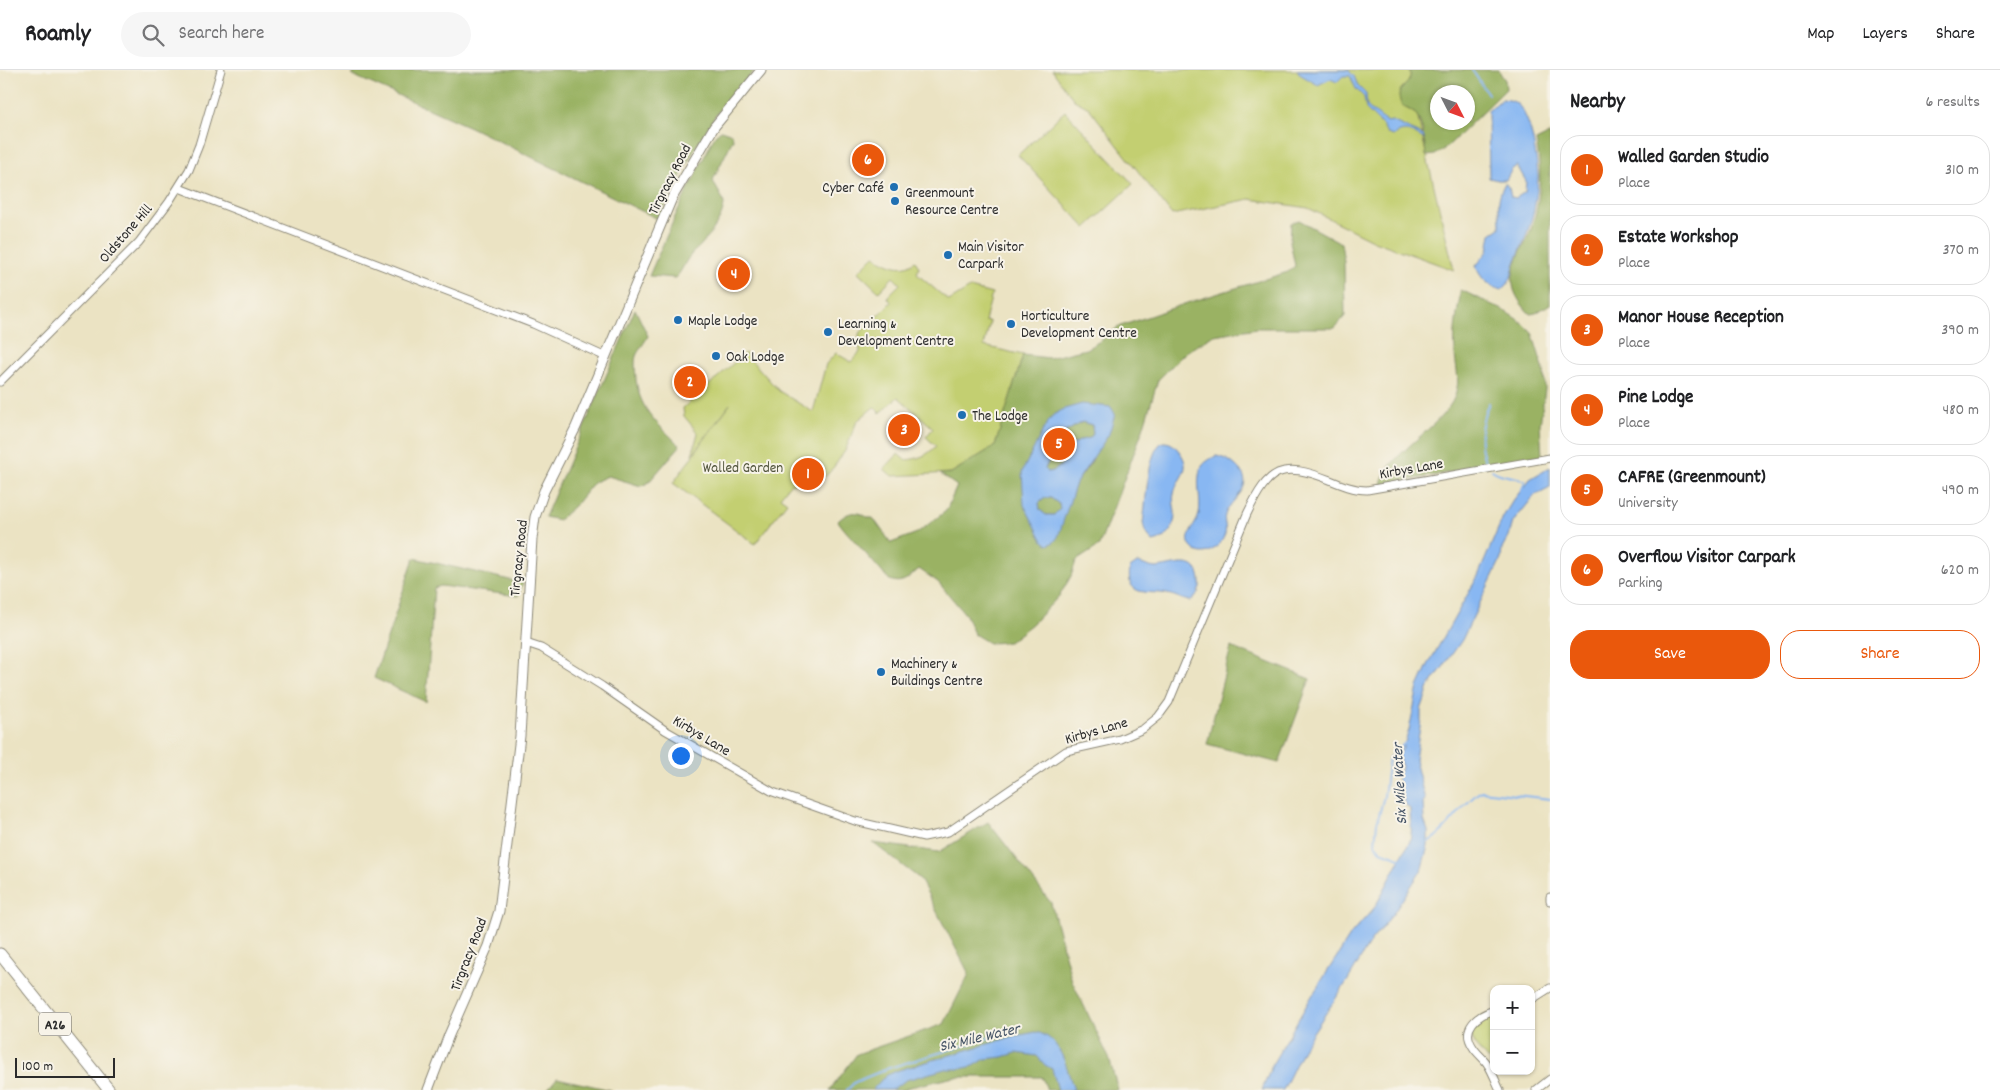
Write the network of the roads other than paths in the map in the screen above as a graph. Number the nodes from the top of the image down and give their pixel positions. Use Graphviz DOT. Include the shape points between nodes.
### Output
graph roads {
  1 [pos="221,70"];
  2 [pos="761,70"];
  3 [pos="179,188"];
  4 [pos="606,357"];
  5 [pos="0,382"];
  6 [pos="1550,458"];
  7 [pos="526,642"];
  8 [pos="0,954"];
  9 [pos="1550,988"];
  10 [pos="1535,997"];
  11 [pos="1490,1011"];
  12 [pos="1488,1063"];
  13 [pos="1550,1079"];
  14 [pos="109,1090"];
  15 [pos="428,1090"];
  16 [pos="1500,1090"];
  17 [pos="1536,1090"];
  1 -- 3 [label="street, Oldstone Hill" via="199,145"];
  2 -- 4 [label="street, Tirgracy Road" via="714,127 677,191"];
  3 -- 4 [label="street" via="533,324"];
  3 -- 5 [label="street, Oldstone Hill" via="139,242"];
  4 -- 7 [label="street, Tirgracy Road" via="544,492 536,517"];
  6 -- 7 [label="street, Kirbys Lane" via="1367,490 1347,487 1296,469 1274,475 1257,493 1169,702 1158,716 1132,735 1066,751 948,832 935,836 924,837 855,821 773,792 643,716 542,648"];
  7 -- 15 [label="street, Tirgracy Road" via="520,736 498,911 488,946"];
  8 -- 14 [label="highway, A26"];
  9 -- 10 [label="street"];
  11 -- 12 [label="street" via="1481,1014 1472,1023 1469,1036 1472,1046"];
  12 -- 16 [label="street"];
  13 -- 17 [label="street"];
}
